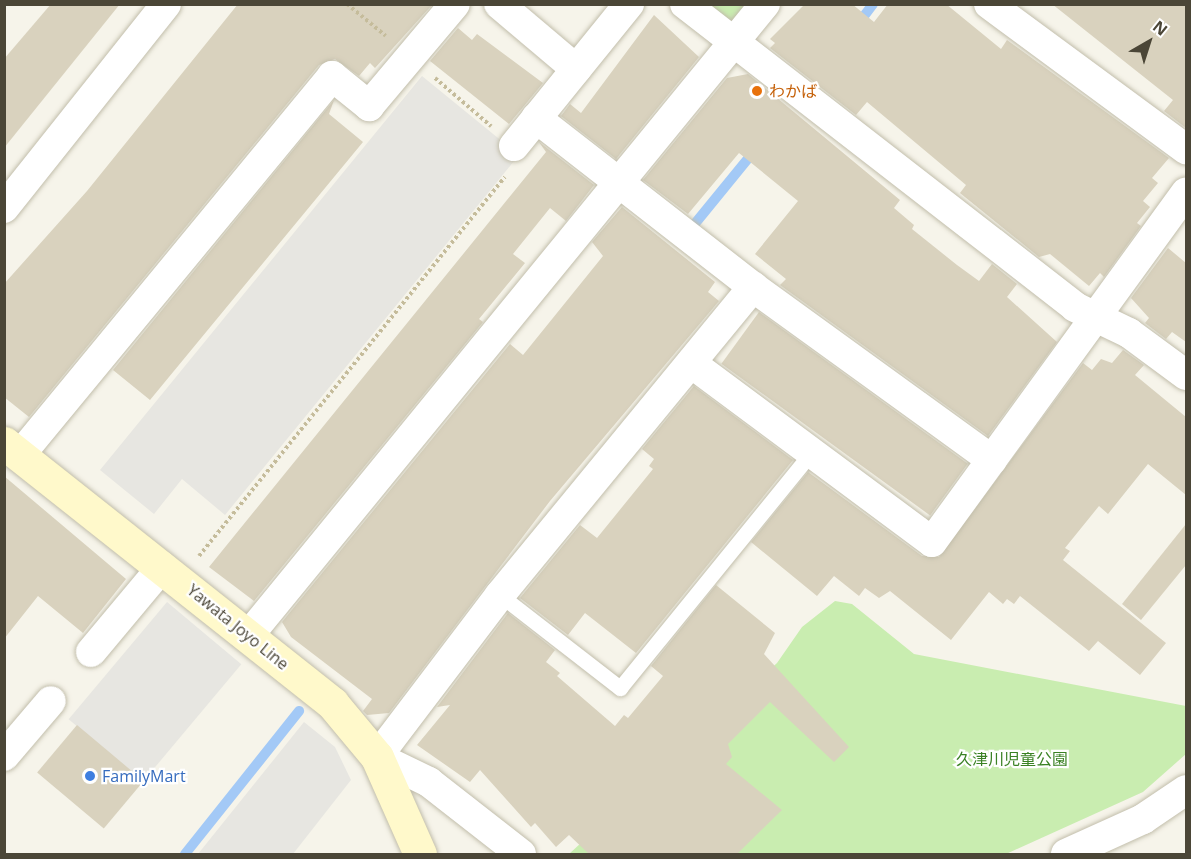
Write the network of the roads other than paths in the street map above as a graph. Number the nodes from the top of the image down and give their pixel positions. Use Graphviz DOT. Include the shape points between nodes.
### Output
graph roads {
  1 [pos="166,4"];
  2 [pos="455,4"];
  3 [pos="499,4"];
  4 [pos="629,4"];
  5 [pos="686,4"];
  6 [pos="765,4"];
  7 [pos="989,4"];
  8 [pos="735,44"];
  9 [pos="576,69"];
  10 [pos="536,118"];
  11 [pos="514,146"];
  12 [pos="1186,149"];
  13 [pos="619,185"];
  14 [pos="1186,193"];
  15 [pos="4,208"];
  16 [pos="753,287"];
  17 [pos="1100,316"];
  18 [pos="691,363"];
  19 [pos="1186,375"];
  20 [pos="12,449"];
  21 [pos="810,454"];
  22 [pos="992,460"];
  23 [pos="170,574"];
  24 [pos="500,595"];
  25 [pos="249,635"];
  26 [pos="91,652"];
  27 [pos="51,701"];
  28 [pos="4,756"];
  29 [pos="377,757"];
  30 [pos="1186,790"];
  31 [pos="1070,854"];
  32 [pos="420,855"];
  33 [pos="521,855"];
  1 -- 15 [label="street"];
  2 -- 20 [label="street" via="369,106 332,76"];
  3 -- 9 [label="street"];
  4 -- 9 [label="street"];
  5 -- 8 [label="street"];
  6 -- 8 [label="street"];
  7 -- 12 [label="street"];
  8 -- 13 [label="street"];
  8 -- 17 [label="street" via="1075,307"];
  9 -- 10 [label="street"];
  10 -- 11 [label="street"];
  10 -- 13 [label="street"];
  13 -- 16 [label="street"];
  13 -- 25 [label="street"];
  14 -- 17 [label="street"];
  16 -- 18 [label="street"];
  16 -- 22 [label="street"];
  17 -- 19 [label="street"];
  17 -- 22 [label="street"];
  18 -- 21 [label="street"];
  18 -- 24 [label="street"];
  20 -- 23 [label="main road, Yawata Joyo Line"];
  21 -- 22 [label="street" via="932,542"];
  21 -- 24 [label="lane" via="620,688"];
  23 -- 25 [label="main road, Yawata Joyo Line"];
  23 -- 26 [label="street"];
  24 -- 29 [label="street"];
  25 -- 29 [label="main road, Yawata Joyo Line" via="332,703"];
  27 -- 28 [label="street"];
  29 -- 32 [label="main road, Yawata Joyo Line"];
  29 -- 33 [label="street" via="429,782"];
  30 -- 31 [label="street" via="1143,819"];
}
